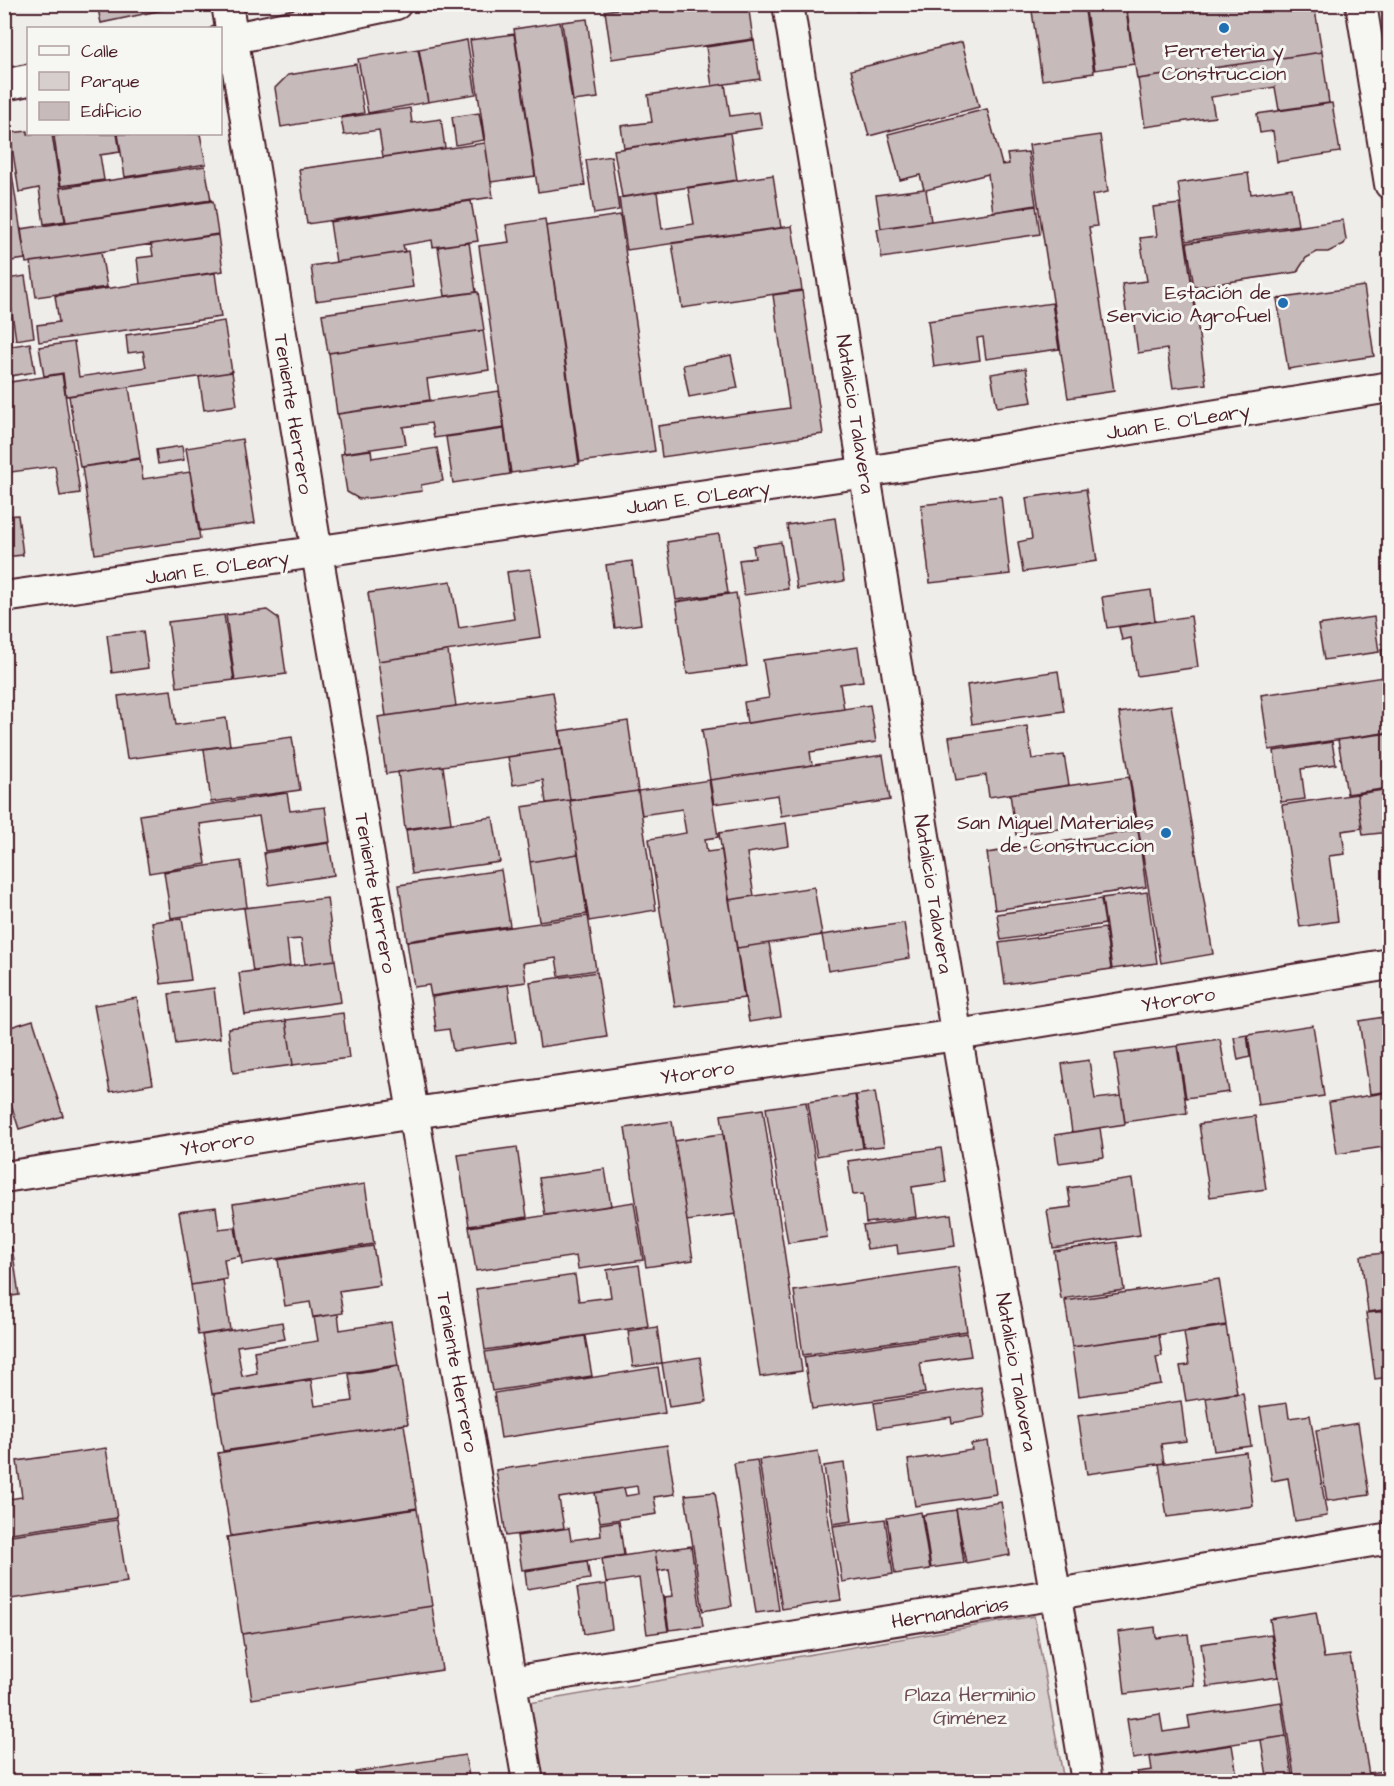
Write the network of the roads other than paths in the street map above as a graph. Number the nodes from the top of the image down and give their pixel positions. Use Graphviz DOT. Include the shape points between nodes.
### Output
graph roads {
  1 [pos="227,4"];
  2 [pos="396,4"];
  3 [pos="788,4"];
  4 [pos="1361,4"];
  5 [pos="227,39"];
  6 [pos="27,80"];
  7 [pos="4,85"];
  8 [pos="1389,184"];
  9 [pos="1389,387"];
  10 [pos="866,472"];
  11 [pos="317,553"];
  12 [pos="4,597"];
  13 [pos="1389,964"];
  14 [pos="957,1035"];
  15 [pos="414,1113"];
  16 [pos="4,1176"];
  17 [pos="1389,1538"];
  18 [pos="1057,1594"];
  19 [pos="511,1682"];
  20 [pos="528,1782"];
  21 [pos="1086,1782"];
  1 -- 5 [label="street, Teniente Herrero"];
  2 -- 5 [label="street"];
  3 -- 10 [label="street, Natalicio Talavera"];
  4 -- 8 [label="street"];
  5 -- 11 [label="street, Teniente Herrero"];
  6 -- 7 [label="street"];
  9 -- 10 [label="street, Juan E. O'Leary"];
  10 -- 11 [label="street, Juan E. O'Leary"];
  10 -- 14 [label="street, Natalicio Talavera"];
  11 -- 12 [label="street, Juan E. O'Leary"];
  11 -- 15 [label="street, Teniente Herrero"];
  13 -- 14 [label="street, Ytororo"];
  14 -- 15 [label="street, Ytororo"];
  14 -- 18 [label="street, Natalicio Talavera"];
  15 -- 16 [label="street, Ytororo"];
  15 -- 19 [label="street, Teniente Herrero"];
  17 -- 18 [label="street, Hernandarias"];
  18 -- 19 [label="street, Hernandarias"];
  18 -- 21 [label="street, Natalicio Talavera"];
  19 -- 20 [label="street, Teniente Herrero"];
}
